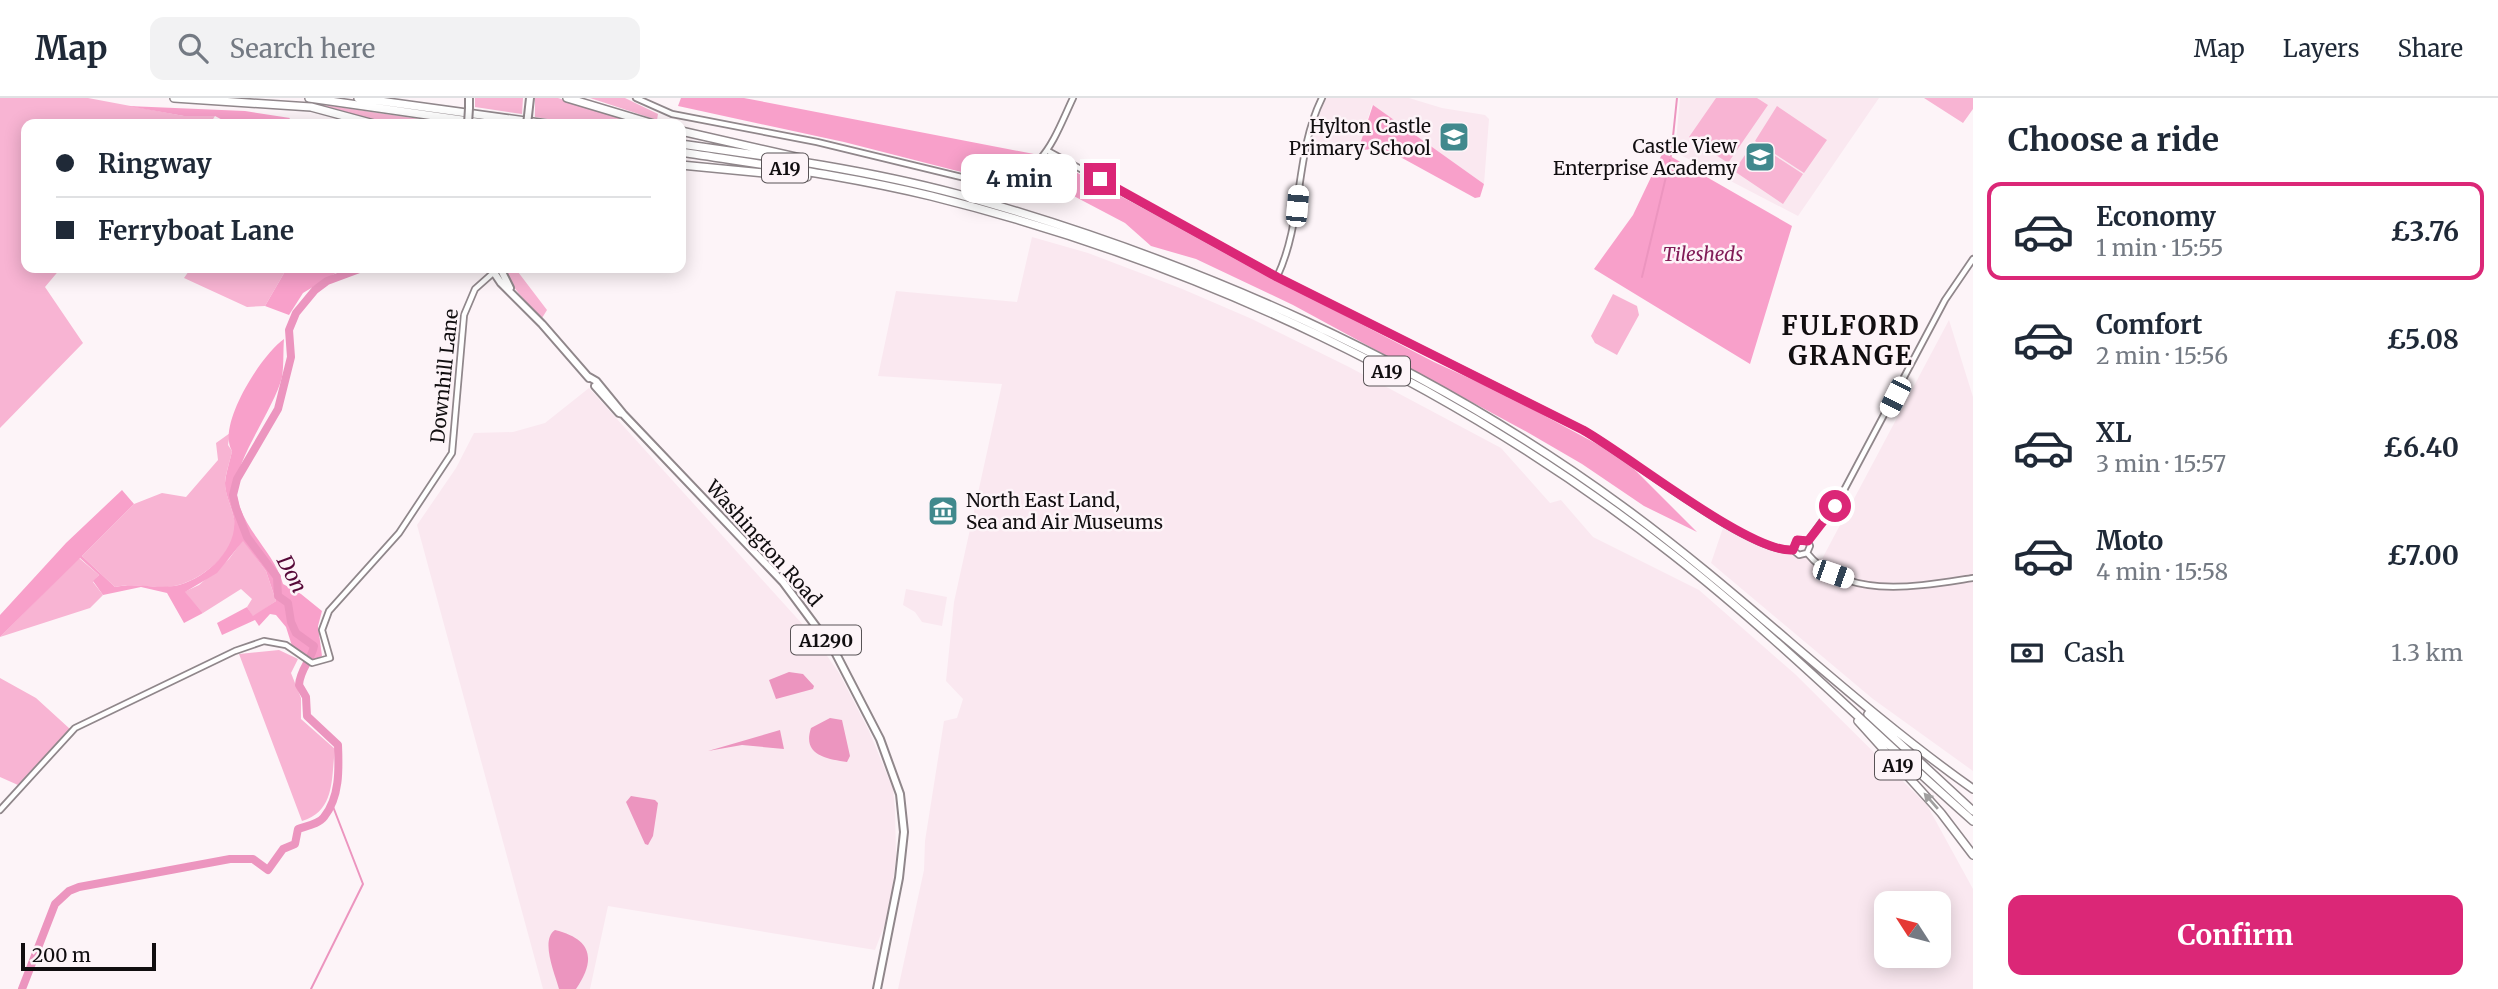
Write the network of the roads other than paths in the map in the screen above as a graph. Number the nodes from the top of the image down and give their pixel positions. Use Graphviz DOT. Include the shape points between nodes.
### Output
graph roads {
  1 [pos="174,98"];
  2 [pos="309,98"];
  3 [pos="358,98"];
  4 [pos="469,98"];
  5 [pos="530,98"];
  6 [pos="567,98"];
  7 [pos="636,98"];
  8 [pos="1073,98"];
  9 [pos="1322,98"];
  10 [pos="355,119"];
  11 [pos="455,119"];
  12 [pos="468,119"];
  13 [pos="511,119"];
  14 [pos="527,119"];
  15 [pos="637,119"];
  16 [pos="686,132"];
  17 [pos="686,145"];
  18 [pos="1048,151"];
  19 [pos="686,153"];
  20 [pos="686,165"];
  21 [pos="859,173"];
  22 [pos="888,187"];
  23 [pos="1973,259"];
  24 [pos="491,273"];
  25 [pos="498,273"];
  26 [pos="1277,277"];
  27 [pos="510,290"];
  28 [pos="1808,541"];
  29 [pos="1793,550"];
  30 [pos="1807,553"];
  31 [pos="1973,578"];
  32 [pos="1827,675"];
  33 [pos="1819,680"];
  34 [pos="1973,789"];
  35 [pos="0,810"];
  36 [pos="1973,811"];
  37 [pos="1973,821"];
  38 [pos="1973,855"];
  39 [pos="877,989"];
  1 -- 10 [label="highway" via="311,107"];
  2 -- 11 [label="highway"];
  3 -- 13 [label="highway"];
  4 -- 12 [label="main road, bridge"];
  5 -- 14 [label="main road"];
  6 -- 15 [label="highway"];
  7 -- 18 [label="street" via="672,114 849,149 974,182 1009,180"];
  8 -- 18 [label="street"];
  9 -- 26 [label="street" via="1305,142 1294,228"];
  16 -- 21 [label="highway"];
  17 -- 21 [label="highway, A19"];
  18 -- 26 [label="street"];
  19 -- 22 [label="highway, A19"];
  20 -- 22 [label="highway"];
  21 -- 32 [label="highway, A19" via="955,194 1153,257 1310,322 1377,356 1472,408 1620,504"];
  22 -- 33 [label="highway, A19" via="1030,224 1150,264 1372,363 1466,414 1617,513 1725,597"];
  23 -- 28 [label="street" via="1945,300 1835,506"];
  24 -- 35 [label="street, Downhill Lane" via="475,289 464,315 452,453 399,533 329,611 322,630 330,659 317,663 286,645 264,641 235,651 75,728"];
  25 -- 27 [label="main road, Downhill Lane / A1290"];
  26 -- 29 [label="street" via="1583,430 1768,547"];
  27 -- 39 [label="main road, Washington Road / A1290" via="619,413 783,582 835,652 887,754 900,793 903,854"];
  28 -- 29 [label="street" via="1797,540"];
  28 -- 30 [label="street"];
  29 -- 30 [label="street" via="1799,555"];
  30 -- 31 [label="street" via="1818,566 1860,583 1921,586"];
  32 -- 34 [label="highway"];
  32 -- 36 [label="highway, A19"];
  33 -- 37 [label="highway, A19"];
  38 -- 33 [label="highway, A19, one-way"];
}
